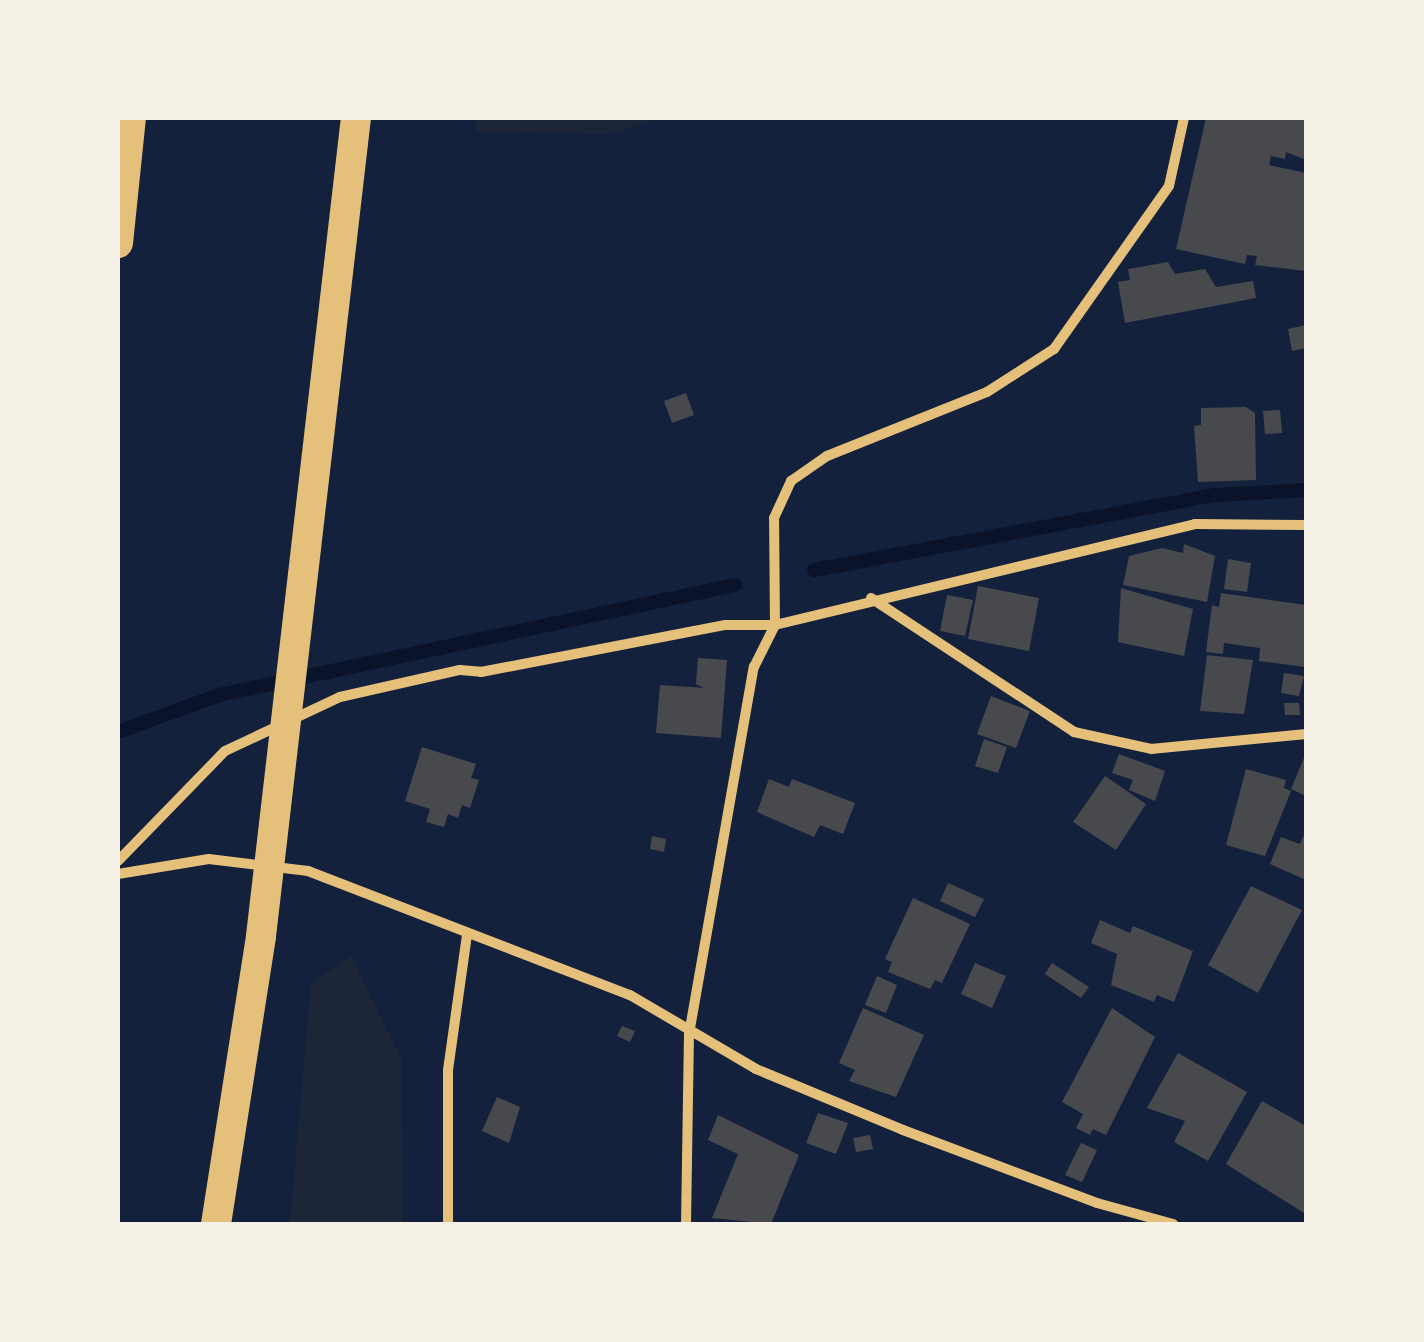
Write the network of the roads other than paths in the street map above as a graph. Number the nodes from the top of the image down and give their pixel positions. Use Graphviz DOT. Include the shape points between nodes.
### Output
graph roads {
  1 [pos="131,118"];
  2 [pos="356,118"];
  3 [pos="1184,118"];
  4 [pos="118,243"];
  5 [pos="1306,525"];
  6 [pos="871,598"];
  7 [pos="775,625"];
  8 [pos="1306,734"];
  9 [pos="118,861"];
  10 [pos="118,874"];
  11 [pos="467,935"];
  12 [pos="689,1034"];
  13 [pos="216,1224"];
  14 [pos="448,1224"];
  15 [pos="686,1224"];
  16 [pos="1173,1224"];
  1 -- 4 [label="highway"];
  2 -- 13 [label="highway" via="261,936"];
  3 -- 7 [label="street" via="1170,186 1054,349 987,392 827,456 790,480 774,518"];
  5 -- 6 [label="street" via="1195,524"];
  6 -- 7 [label="street"];
  6 -- 8 [label="street" via="1074,732 1151,749"];
  7 -- 9 [label="street" via="726,625 481,672 460,670 340,698 225,751"];
  7 -- 12 [label="street" via="754,666"];
  10 -- 11 [label="street" via="209,859 308,871"];
  11 -- 12 [label="street" via="630,995"];
  11 -- 14 [label="street" via="448,1070"];
  12 -- 15 [label="street"];
  12 -- 16 [label="street" via="903,1130 1097,1203"];
}
